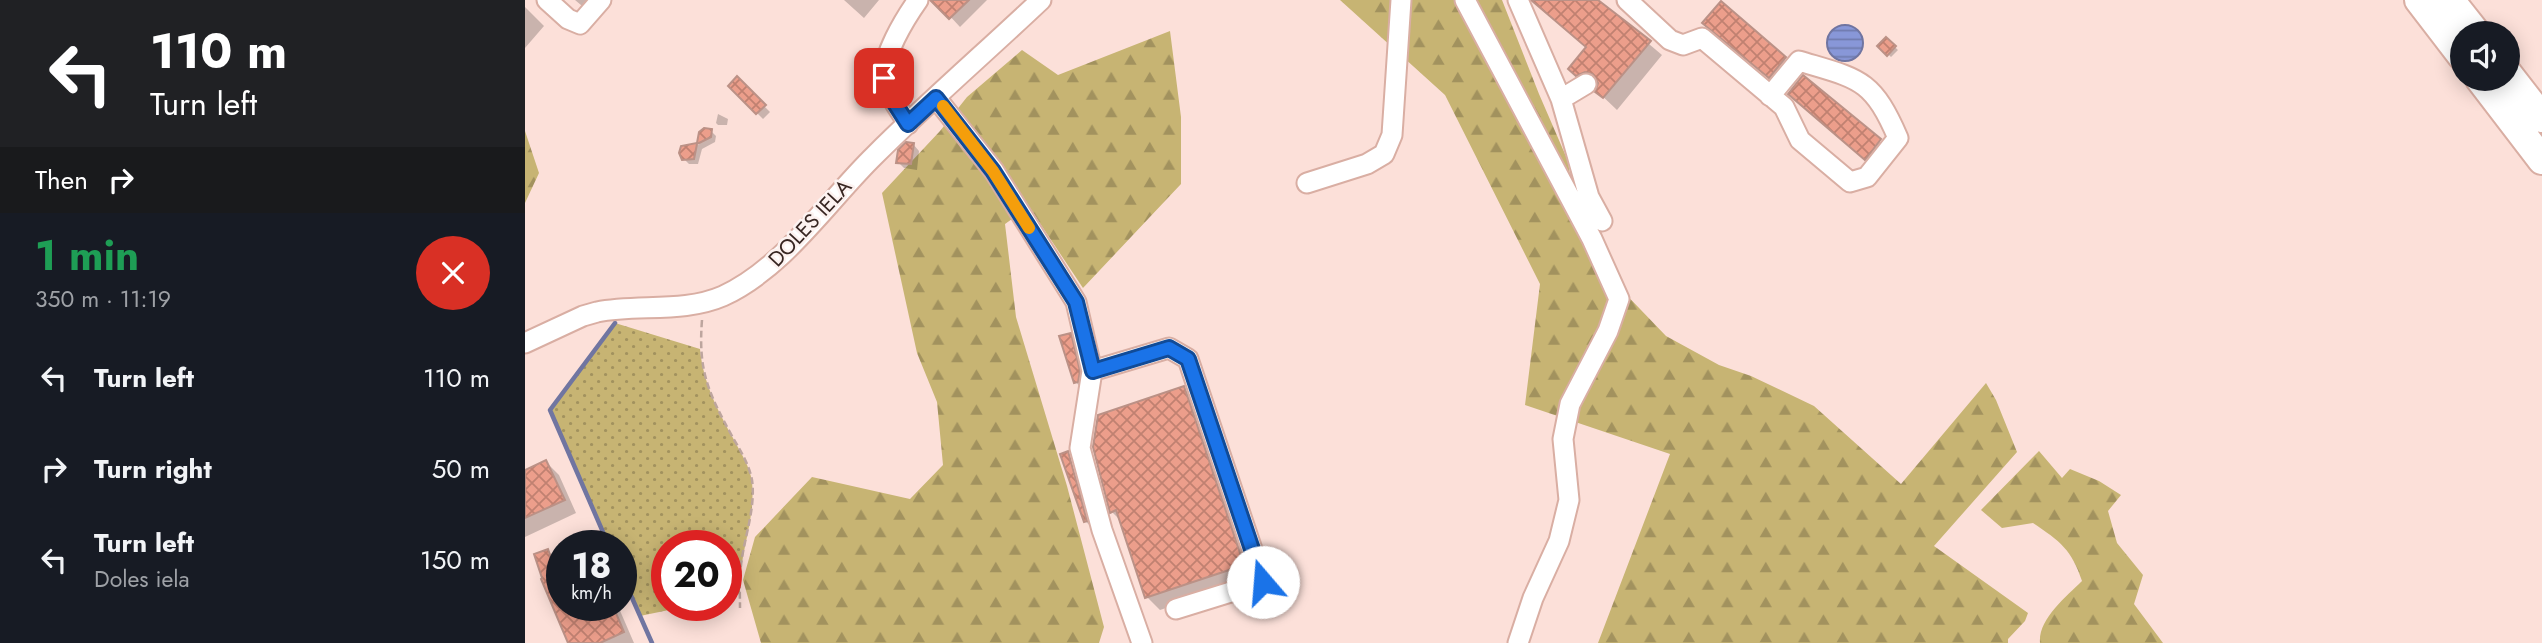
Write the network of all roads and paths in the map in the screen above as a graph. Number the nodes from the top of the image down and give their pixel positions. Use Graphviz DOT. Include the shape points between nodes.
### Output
graph roads {
  1 [pos="547,0"];
  2 [pos="601,0"];
  3 [pos="918,0"];
  4 [pos="1041,0"];
  5 [pos="1401,0"];
  6 [pos="1465,0"];
  7 [pos="1518,0"];
  8 [pos="1627,0"];
  9 [pos="2419,0"];
  10 [pos="2450,0"];
  11 [pos="2467,21"];
  12 [pos="2450,40"];
  13 [pos="1586,84"];
  14 [pos="2520,90"];
  15 [pos="2489,91"];
  16 [pos="1770,96"];
  17 [pos="936,98"];
  18 [pos="1562,99"];
  19 [pos="2542,118"];
  20 [pos="908,124"];
  21 [pos="2542,160"];
  22 [pos="1307,183"];
  23 [pos="1602,221"];
  24 [pos="704,302"];
  25 [pos="525,343"];
  26 [pos="1093,371"];
  27 [pos="742,566"];
  28 [pos="1176,609"];
  29 [pos="1142,643"];
  30 [pos="1518,643"];
  1 -- 2 [label="street" via="580,24"];
  3 -- 20 [label="street" via="891,48 884,78"];
  4 -- 17 [label="street, DOLES IELA"];
  5 -- 22 [label="street" via="1392,135 1384,154"];
  6 -- 30 [label="street" via="1619,299 1608,331 1570,404 1563,439 1569,500 1559,541"];
  7 -- 18 [label="street"];
  8 -- 16 [label="street" via="1640,23 1683,45 1702,38"];
  9 -- 12 [label="highway"];
  10 -- 11 [label="highway"];
  13 -- 18 [label="street"];
  14 -- 19 [label="highway"];
  15 -- 21 [label="highway"];
  16 -- 16 [label="street" via="1784,107 1800,140 1850,182 1867,177 1898,138 1870,88 1854,78 1799,61"];
  17 -- 20 [label="street, DOLES IELA"];
  17 -- 26 [label="street" via="993,171 1076,302"];
  18 -- 23 [label="street" via="1589,197"];
  20 -- 24 [label="street, DOLES IELA" via="762,273"];
  24 -- 25 [label="street, DOLES IELA" via="597,312"];
  24 -- 27 [label="path" via="701,367 752,482"];
  26 -- 28 [label="street" via="1169,348 1188,359 1263,582"];
  26 -- 29 [label="street" via="1080,448"];
}
